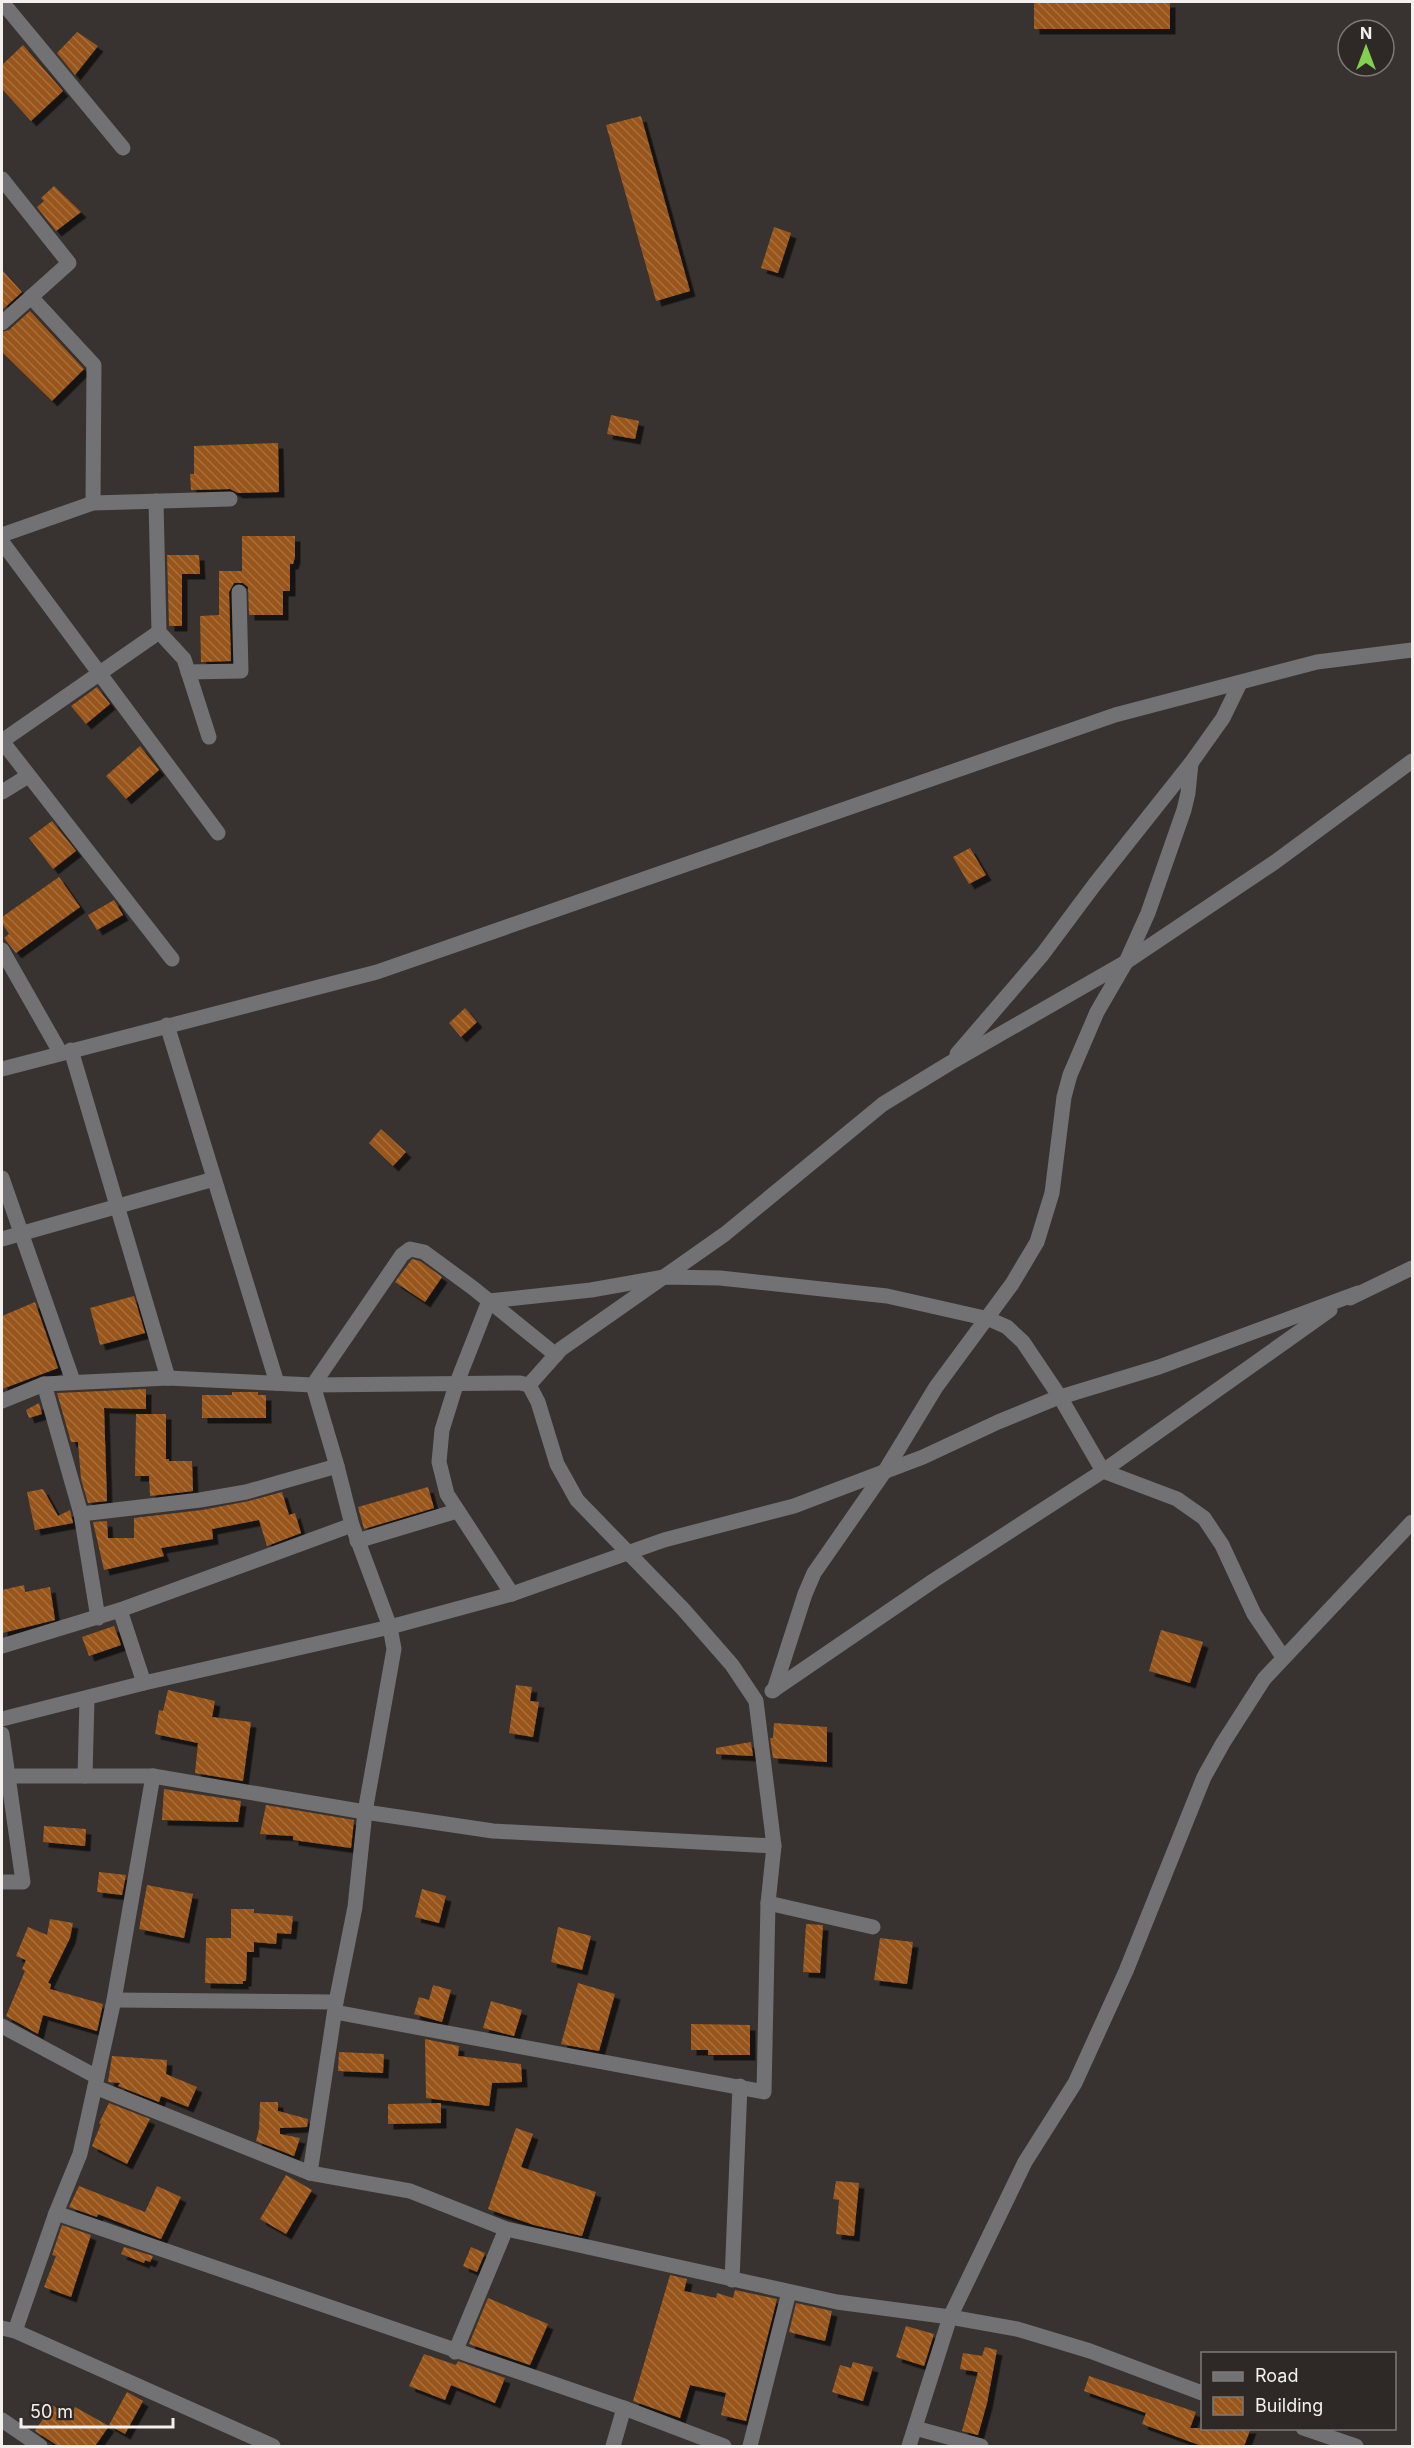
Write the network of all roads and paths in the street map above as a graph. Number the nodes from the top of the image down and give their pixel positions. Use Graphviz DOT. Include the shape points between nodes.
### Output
graph roads {
  1 [pos="2,2"];
  2 [pos="123,148"];
  3 [pos="2,179"];
  4 [pos="31,297"];
  5 [pos="2,323"];
  6 [pos="230,499"];
  7 [pos="156,501"];
  8 [pos="93,503"];
  9 [pos="2,535"];
  10 [pos="2,542"];
  11 [pos="239,592"];
  12 [pos="159,632"];
  13 [pos="1413,650"];
  14 [pos="188,672"];
  15 [pos="99,674"];
  16 [pos="1240,683"];
  17 [pos="209,737"];
  18 [pos="2,741"];
  19 [pos="1413,761"];
  20 [pos="1191,763"];
  21 [pos="28,776"];
  22 [pos="2,792"];
  23 [pos="218,833"];
  24 [pos="2,950"];
  25 [pos="171,959"];
  26 [pos="1126,962"];
  27 [pos="167,1025"];
  28 [pos="66,1051"];
  29 [pos="950,1062"];
  30 [pos="2,1069"];
  31 [pos="2,1178"];
  32 [pos="214,1179"];
  33 [pos="117,1206"];
  34 [pos="21,1234"];
  35 [pos="2,1239"];
  36 [pos="1413,1268"];
  37 [pos="664,1277"];
  38 [pos="1358,1293"];
  39 [pos="489,1301"];
  40 [pos="986,1318"];
  41 [pos="556,1354"];
  42 [pos="168,1378"];
  43 [pos="73,1381"];
  44 [pos="277,1383"];
  45 [pos="44,1384"];
  46 [pos="313,1385"];
  47 [pos="456,1385"];
  48 [pos="529,1385"];
  49 [pos="1060,1397"];
  50 [pos="2,1401"];
  51 [pos="337,1466"];
  52 [pos="885,1471"];
  53 [pos="1103,1471"];
  54 [pos="457,1511"];
  55 [pos="81,1514"];
  56 [pos="1413,1522"];
  57 [pos="352,1525"];
  58 [pos="357,1541"];
  59 [pos="631,1553"];
  60 [pos="512,1594"];
  61 [pos="120,1610"];
  62 [pos="98,1618"];
  63 [pos="390,1627"];
  64 [pos="2,1646"];
  65 [pos="1283,1657"];
  66 [pos="144,1683"];
  67 [pos="774,1690"];
  68 [pos="87,1698"];
  69 [pos="756,1701"];
  70 [pos="2,1719"];
  71 [pos="2,1734"];
  72 [pos="8,1776"];
  73 [pos="85,1776"];
  74 [pos="153,1776"];
  75 [pos="365,1812"];
  76 [pos="774,1846"];
  77 [pos="2,1882"];
  78 [pos="768,1903"];
  79 [pos="873,1927"];
  80 [pos="114,2000"];
  81 [pos="336,2007"];
  82 [pos="2,2026"];
  83 [pos="96,2082"];
  84 [pos="740,2086"];
  85 [pos="310,2173"];
  86 [pos="56,2213"];
  87 [pos="506,2229"];
  88 [pos="732,2280"];
  89 [pos="789,2292"];
  90 [pos="950,2317"];
  91 [pos="8,2330"];
  92 [pos="455,2352"];
  93 [pos="1201,2392"];
  94 [pos="624,2408"];
  95 [pos="2,2420"];
  96 [pos="915,2428"];
  97 [pos="1309,2430"];
  98 [pos="35,2445"];
  99 [pos="273,2446"];
  100 [pos="613,2446"];
  101 [pos="724,2446"];
  102 [pos="750,2446"];
  103 [pos="909,2446"];
  104 [pos="981,2446"];
  105 [pos="1356,2446"];
  1 -- 2 [label="street"];
  3 -- 4 [label="street" via="69,263"];
  4 -- 5 [label="street"];
  4 -- 8 [label="street" via="94,365"];
  6 -- 7 [label="street"];
  7 -- 8 [label="street"];
  7 -- 12 [label="street"];
  8 -- 9 [label="street"];
  10 -- 15 [label="street"];
  11 -- 14 [label="street" via="241,670"];
  12 -- 14 [label="street" via="184,659"];
  12 -- 15 [label="street"];
  13 -- 16 [label="street" via="1317,662"];
  14 -- 17 [label="street"];
  15 -- 18 [label="street"];
  15 -- 23 [label="street"];
  16 -- 20 [label="street"];
  16 -- 27 [label="street" via="1115,715 377,972"];
  18 -- 21 [label="street"];
  19 -- 26 [label="street" via="1275,862"];
  20 -- 26 [label="street" via="1180,822"];
  20 -- 29 [label="street" via="1042,955"];
  21 -- 22 [label="street"];
  21 -- 25 [label="street"];
  24 -- 28 [label="street"];
  26 -- 29 [label="street"];
  26 -- 40 [label="street" via="1096,1012 1070,1075 1052,1193 1042,1228 1030,1257"];
  27 -- 28 [label="street"];
  27 -- 32 [label="street"];
  28 -- 30 [label="street"];
  28 -- 33 [label="street"];
  29 -- 37 [label="street" via="883,1104 770,1199"];
  31 -- 34 [label="street"];
  32 -- 33 [label="street"];
  32 -- 44 [label="street"];
  33 -- 34 [label="street"];
  33 -- 42 [label="street"];
  34 -- 35 [label="street"];
  34 -- 43 [label="street"];
  36 -- 38 [label="street"];
  37 -- 39 [label="street"];
  37 -- 40 [label="street" via="720,1278 854,1292"];
  37 -- 41 [label="street"];
  38 -- 49 [label="street" via="1159,1367"];
  38 -- 53 [label="street" via="1314,1320"];
  39 -- 41 [label="street"];
  39 -- 46 [label="street" via="424,1252 410,1250"];
  39 -- 47 [label="street"];
  40 -- 49 [label="street" via="1007,1327 1023,1342"];
  40 -- 52 [label="street" via="936,1387"];
  41 -- 48 [label="street"];
  42 -- 43 [label="street"];
  42 -- 44 [label="street"];
  43 -- 45 [label="street"];
  44 -- 46 [label="street"];
  45 -- 50 [label="street"];
  45 -- 55 [label="street"];
  46 -- 47 [label="street"];
  46 -- 51 [label="street"];
  47 -- 48 [label="street"];
  47 -- 54 [label="street" via="442,1430 439,1462 447,1494"];
  48 -- 59 [label="street" via="568,1486 588,1512"];
  49 -- 52 [label="street"];
  49 -- 53 [label="street"];
  51 -- 55 [label="street" via="234,1494"];
  51 -- 57 [label="street"];
  52 -- 59 [label="street" via="794,1506"];
  52 -- 67 [label="street" via="814,1573"];
  53 -- 65 [label="street" via="1177,1499 1204,1518 1222,1545 1254,1614"];
  53 -- 67 [label="street"];
  54 -- 58 [label="street"];
  54 -- 60 [label="street"];
  55 -- 62 [label="street"];
  56 -- 65 [label="street"];
  57 -- 58 [label="street"];
  57 -- 61 [label="street"];
  58 -- 63 [label="street"];
  59 -- 60 [label="street"];
  59 -- 69 [label="street" via="732,1665"];
  60 -- 63 [label="street"];
  61 -- 62 [label="street"];
  61 -- 66 [label="street"];
  62 -- 64 [label="street"];
  63 -- 66 [label="street"];
  63 -- 75 [label="street" via="394,1648"];
  65 -- 90 [label="street" via="1264,1679 1204,1777 1126,1971 1075,2083 1025,2162"];
  66 -- 68 [label="street"];
  67 -- 69 [label="street"];
  68 -- 70 [label="street"];
  68 -- 73 [label="street"];
  69 -- 76 [label="street"];
  71 -- 72 [label="street"];
  72 -- 73 [label="street"];
  72 -- 77 [label="street" via="23,1882"];
  73 -- 74 [label="street"];
  74 -- 75 [label="street"];
  74 -- 80 [label="street"];
  75 -- 76 [label="street" via="494,1831"];
  75 -- 81 [label="street" via="355,1907"];
  76 -- 78 [label="street"];
  78 -- 79 [label="street"];
  78 -- 84 [label="street" via="764,2092"];
  80 -- 81 [label="street"];
  80 -- 83 [label="street"];
  81 -- 84 [label="street"];
  81 -- 85 [label="street"];
  82 -- 83 [label="street"];
  83 -- 85 [label="street"];
  83 -- 86 [label="street" via="80,2154"];
  84 -- 88 [label="street"];
  85 -- 87 [label="street" via="410,2191"];
  86 -- 91 [label="street"];
  86 -- 92 [label="street"];
  87 -- 88 [label="street"];
  87 -- 92 [label="street"];
  88 -- 89 [label="street"];
  89 -- 90 [label="street"];
  89 -- 102 [label="street"];
  90 -- 93 [label="street" via="1048,2337"];
  90 -- 96 [label="street"];
  91 -- 99 [label="street"];
  92 -- 94 [label="street"];
  94 -- 100 [label="street"];
  94 -- 101 [label="street"];
  95 -- 98 [label="street"];
  96 -- 103 [label="street"];
  96 -- 104 [label="street"];
  97 -- 105 [label="street"];
}
